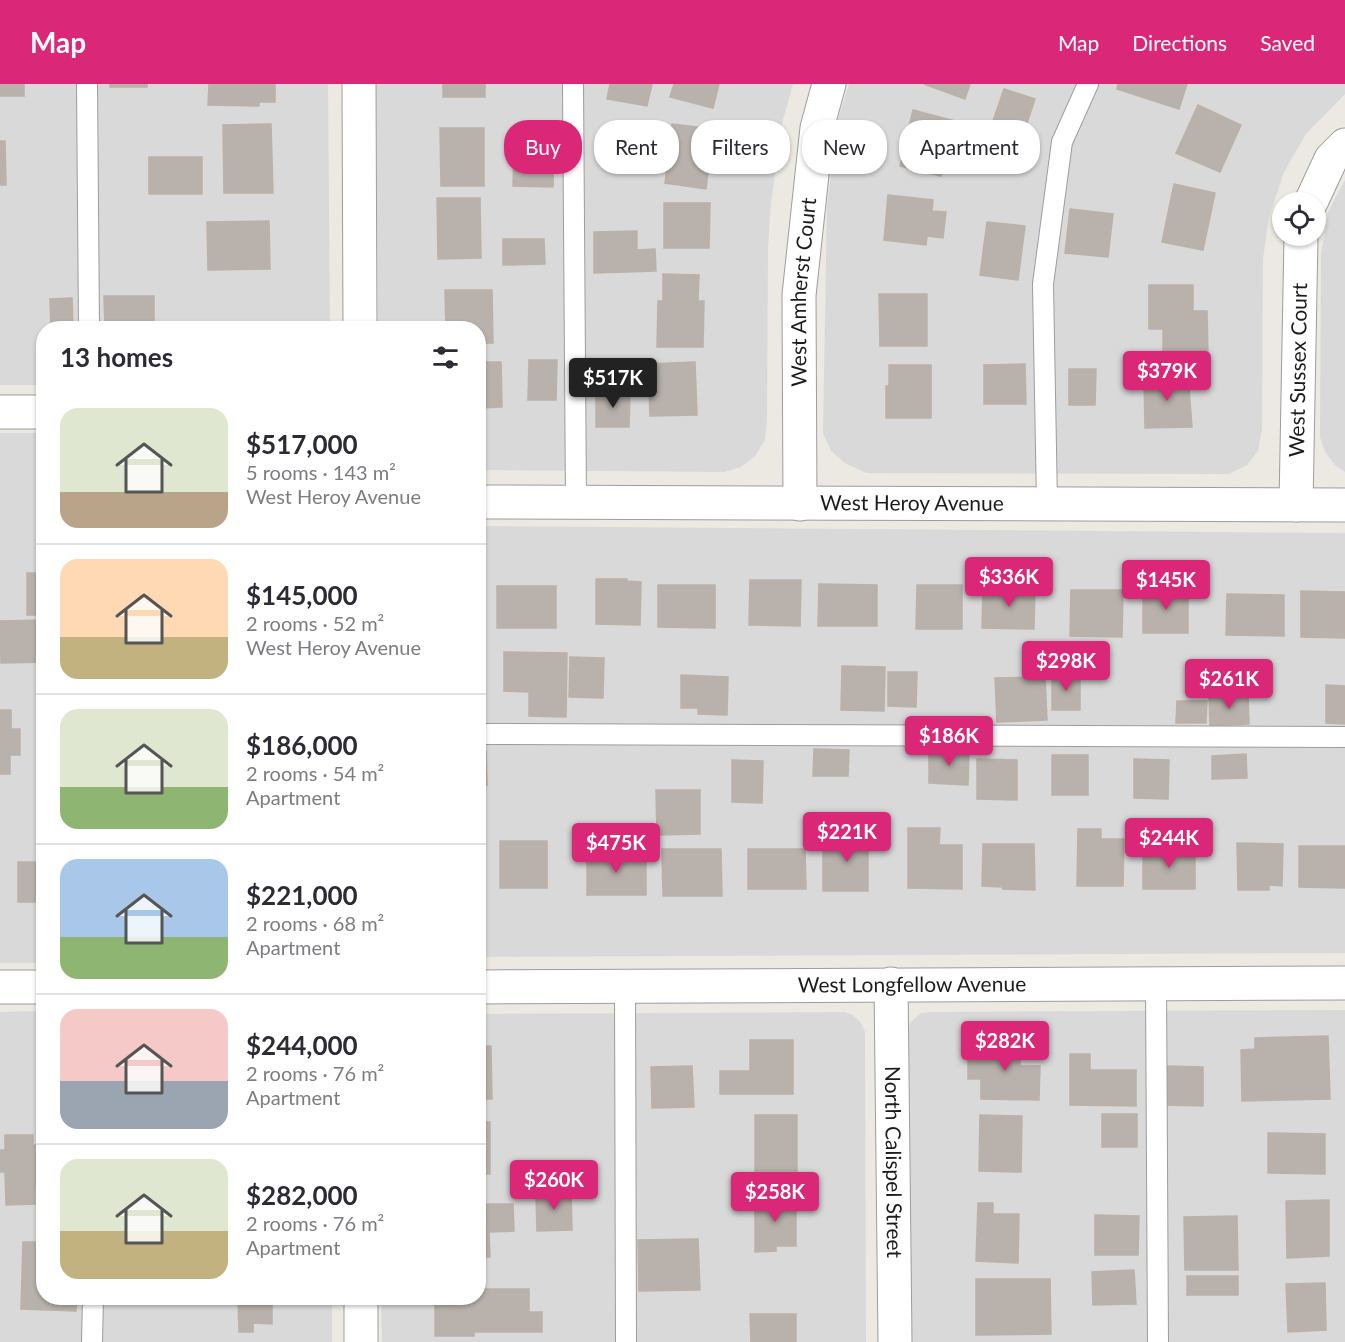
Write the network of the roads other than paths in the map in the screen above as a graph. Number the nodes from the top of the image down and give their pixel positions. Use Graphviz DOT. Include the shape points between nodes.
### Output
graph roads {
  1 [pos="87,84"];
  2 [pos="359,84"];
  3 [pos="573,84"];
  4 [pos="828,84"];
  5 [pos="1088,84"];
  6 [pos="1345,145"];
  7 [pos="1316,192"];
  8 [pos="1301,246"];
  9 [pos="89,321"];
  10 [pos="360,321"];
  11 [pos="0,412"];
  12 [pos="36,412"];
  13 [pos="486,502"];
  14 [pos="576,503"];
  15 [pos="800,504"];
  16 [pos="1047,504"];
  17 [pos="1296,505"];
  18 [pos="1345,505"];
  19 [pos="486,734"];
  20 [pos="1345,737"];
  21 [pos="1345,983"];
  22 [pos="891,984"];
  23 [pos="1156,984"];
  24 [pos="625,986"];
  25 [pos="0,987"];
  26 [pos="36,987"];
  27 [pos="486,987"];
  28 [pos="93,1305"];
  29 [pos="361,1305"];
  30 [pos="92,1342"];
  31 [pos="361,1342"];
  32 [pos="626,1342"];
  33 [pos="895,1342"];
  34 [pos="1158,1342"];
  1 -- 9 [label="lane"];
  2 -- 10 [label="street"];
  3 -- 14 [label="lane"];
  4 -- 15 [label="street, West Amherst Court" via="817,128 799,295"];
  5 -- 16 [label="lane" via="1062,142 1043,284"];
  6 -- 7 [label="street" via="1331,159"];
  8 -- 17 [label="street, West Sussex Court"];
  11 -- 12 [label="street"];
  13 -- 14 [label="street, West Heroy Avenue"];
  14 -- 15 [label="street, West Heroy Avenue"];
  15 -- 16 [label="street, West Heroy Avenue"];
  16 -- 17 [label="street, West Heroy Avenue"];
  17 -- 18 [label="street, West Heroy Avenue"];
  19 -- 20 [label="lane"];
  21 -- 23 [label="street, West Longfellow Avenue"];
  22 -- 23 [label="street, West Longfellow Avenue"];
  22 -- 24 [label="street, West Longfellow Avenue"];
  22 -- 33 [label="street, North Calispel Street"];
  23 -- 34 [label="lane"];
  24 -- 27 [label="street, West Longfellow Avenue"];
  24 -- 32 [label="lane"];
  25 -- 26 [label="street"];
  28 -- 30 [label="lane"];
  29 -- 31 [label="street"];
}
